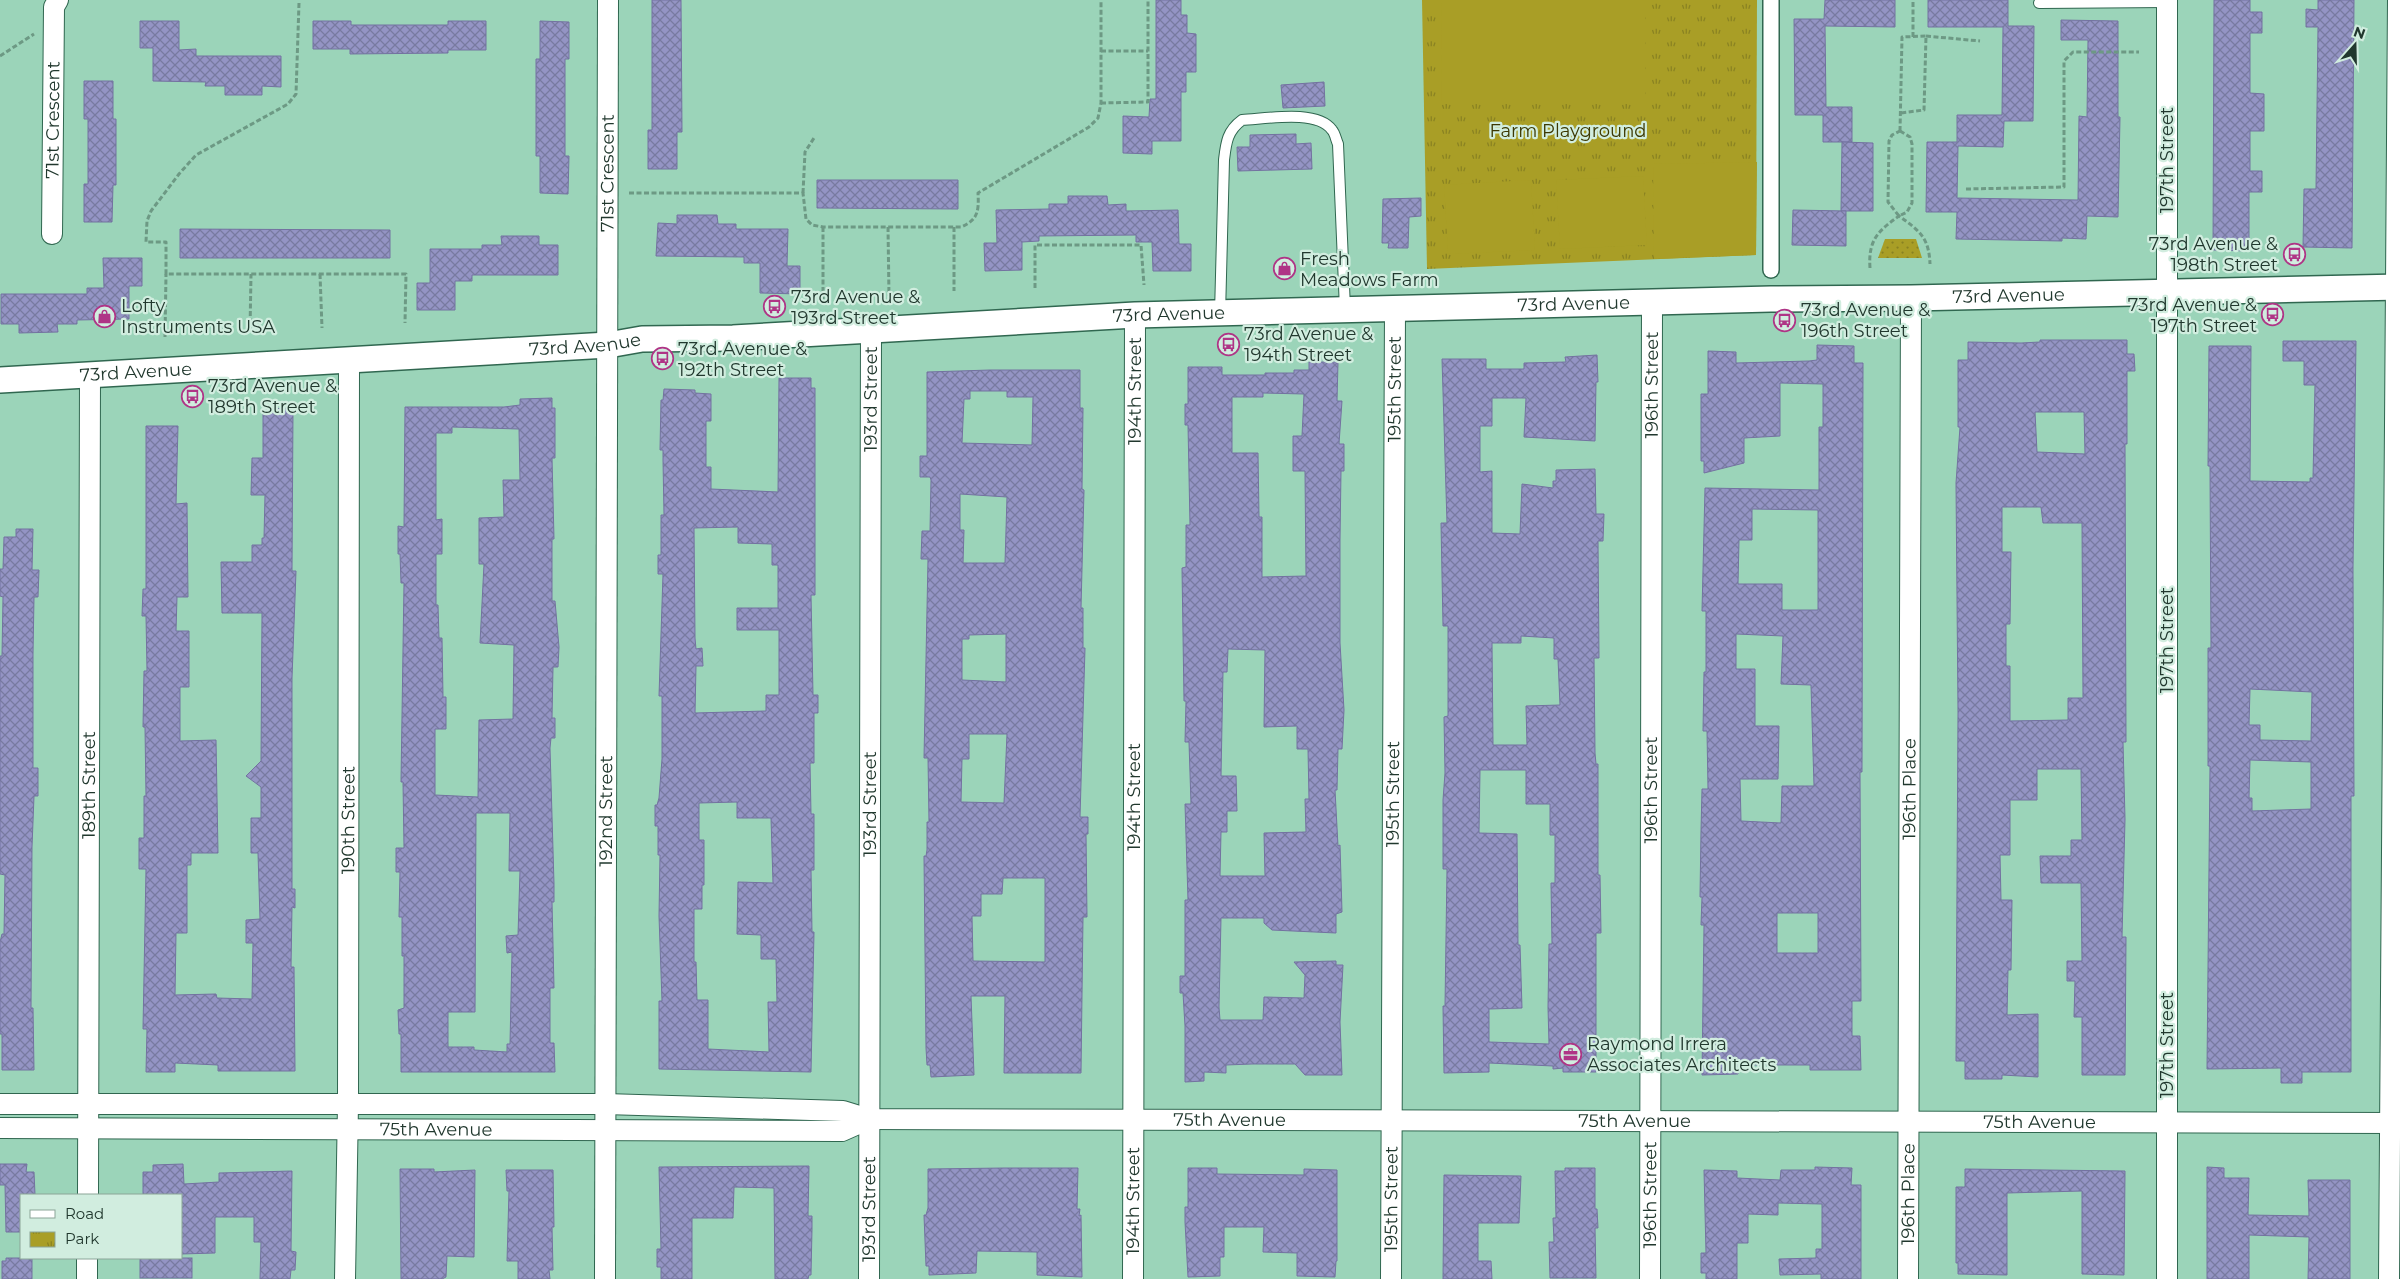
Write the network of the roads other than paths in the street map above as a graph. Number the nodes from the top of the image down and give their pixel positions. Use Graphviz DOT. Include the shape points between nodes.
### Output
graph roads {
  1 [pos="608,0"];
  2 [pos="1771,0"];
  3 [pos="2398,0"];
  4 [pos="2167,1"];
  5 [pos="2039,2"];
  6 [pos="56,3"];
  7 [pos="52,234"];
  8 [pos="1771,270"];
  9 [pos="2398,287"];
  10 [pos="2167,291"];
  11 [pos="1911,298"];
  12 [pos="1652,303"];
  13 [pos="1395,309"];
  14 [pos="1345,310"];
  15 [pos="1220,314"];
  16 [pos="1135,315"];
  17 [pos="871,330"];
  18 [pos="608,345"];
  19 [pos="349,360"];
  20 [pos="90,376"];
  21 [pos="0,380"];
  22 [pos="0,1104"];
  23 [pos="348,1104"];
  24 [pos="605,1104"];
  25 [pos="88,1105"];
  26 [pos="869,1119"];
  27 [pos="1133,1120"];
  28 [pos="1392,1121"];
  29 [pos="1650,1121"];
  30 [pos="1909,1122"];
  31 [pos="2167,1123"];
  32 [pos="2395,1124"];
  33 [pos="0,1128"];
  34 [pos="88,1128"];
  35 [pos="346,1128"];
  36 [pos="605,1129"];
  37 [pos="88,1194"];
  38 [pos="87,1259"];
  39 [pos="87,1279"];
  40 [pos="345,1279"];
  41 [pos="605,1279"];
  42 [pos="868,1279"];
  43 [pos="1133,1279"];
  44 [pos="1391,1279"];
  45 [pos="1650,1279"];
  46 [pos="1908,1279"];
  47 [pos="2167,1279"];
  48 [pos="2390,1279"];
  1 -- 18 [label="street, 71st Crescent"];
  2 -- 8 [label="street"];
  3 -- 9 [label="street"];
  4 -- 5 [label="lane"];
  4 -- 10 [label="street, 197th Street"];
  6 -- 7 [label="street, 71st Crescent"];
  9 -- 10 [label="street, 73rd Avenue"];
  9 -- 32 [label="street"];
  10 -- 11 [label="street, 73rd Avenue"];
  10 -- 31 [label="street, 197th Street"];
  11 -- 12 [label="street, 73rd Avenue"];
  11 -- 30 [label="street, 196th Place"];
  12 -- 13 [label="street, 73rd Avenue"];
  12 -- 29 [label="street, 196th Street"];
  13 -- 14 [label="street, 73rd Avenue"];
  13 -- 28 [label="street, 195th Street"];
  14 -- 15 [label="street, 73rd Avenue"];
  14 -- 15 [label="lane" via="1338,144 1332,130 1308,116 1242,120 1227,138"];
  15 -- 16 [label="street, 73rd Avenue"];
  16 -- 17 [label="street, 73rd Avenue"];
  16 -- 27 [label="street, 194th Street"];
  17 -- 18 [label="street, 73rd Avenue" via="733,338 642,339"];
  17 -- 26 [label="street, 193rd Street"];
  18 -- 19 [label="street, 73rd Avenue"];
  18 -- 24 [label="street, 192nd Street"];
  19 -- 20 [label="street, 73rd Avenue"];
  19 -- 23 [label="street, 190th Street"];
  20 -- 21 [label="street, 73rd Avenue"];
  20 -- 25 [label="street, 189th Street"];
  22 -- 25 [label="street, 75th Avenue"];
  23 -- 24 [label="street, 75th Avenue"];
  23 -- 25 [label="street, 75th Avenue"];
  23 -- 35 [label="street, 190th Street"];
  24 -- 26 [label="street, 75th Avenue" via="843,1111"];
  24 -- 36 [label="street, 192nd Street"];
  25 -- 34 [label="street, 189th Street"];
  26 -- 27 [label="street, 75th Avenue"];
  26 -- 36 [label="street, 75th Avenue" via="842,1131"];
  26 -- 42 [label="street, 193rd Street"];
  27 -- 28 [label="street, 75th Avenue"];
  27 -- 43 [label="street, 194th Street"];
  28 -- 29 [label="street, 75th Avenue"];
  28 -- 44 [label="street, 195th Street"];
  29 -- 30 [label="street, 75th Avenue"];
  29 -- 45 [label="street, 196th Street"];
  30 -- 31 [label="street, 75th Avenue"];
  30 -- 46 [label="street, 196th Place"];
  31 -- 32 [label="street, 75th Avenue"];
  31 -- 47 [label="street, 197th Street"];
  32 -- 48 [label="street"];
  33 -- 34 [label="street, 75th Avenue"];
  34 -- 35 [label="street, 75th Avenue"];
  34 -- 37 [label="street, 189th Street"];
  35 -- 36 [label="street, 75th Avenue"];
  35 -- 40 [label="street, 190th Street"];
  36 -- 41 [label="street, 192nd Street"];
  38 -- 39 [label="street"];
}
